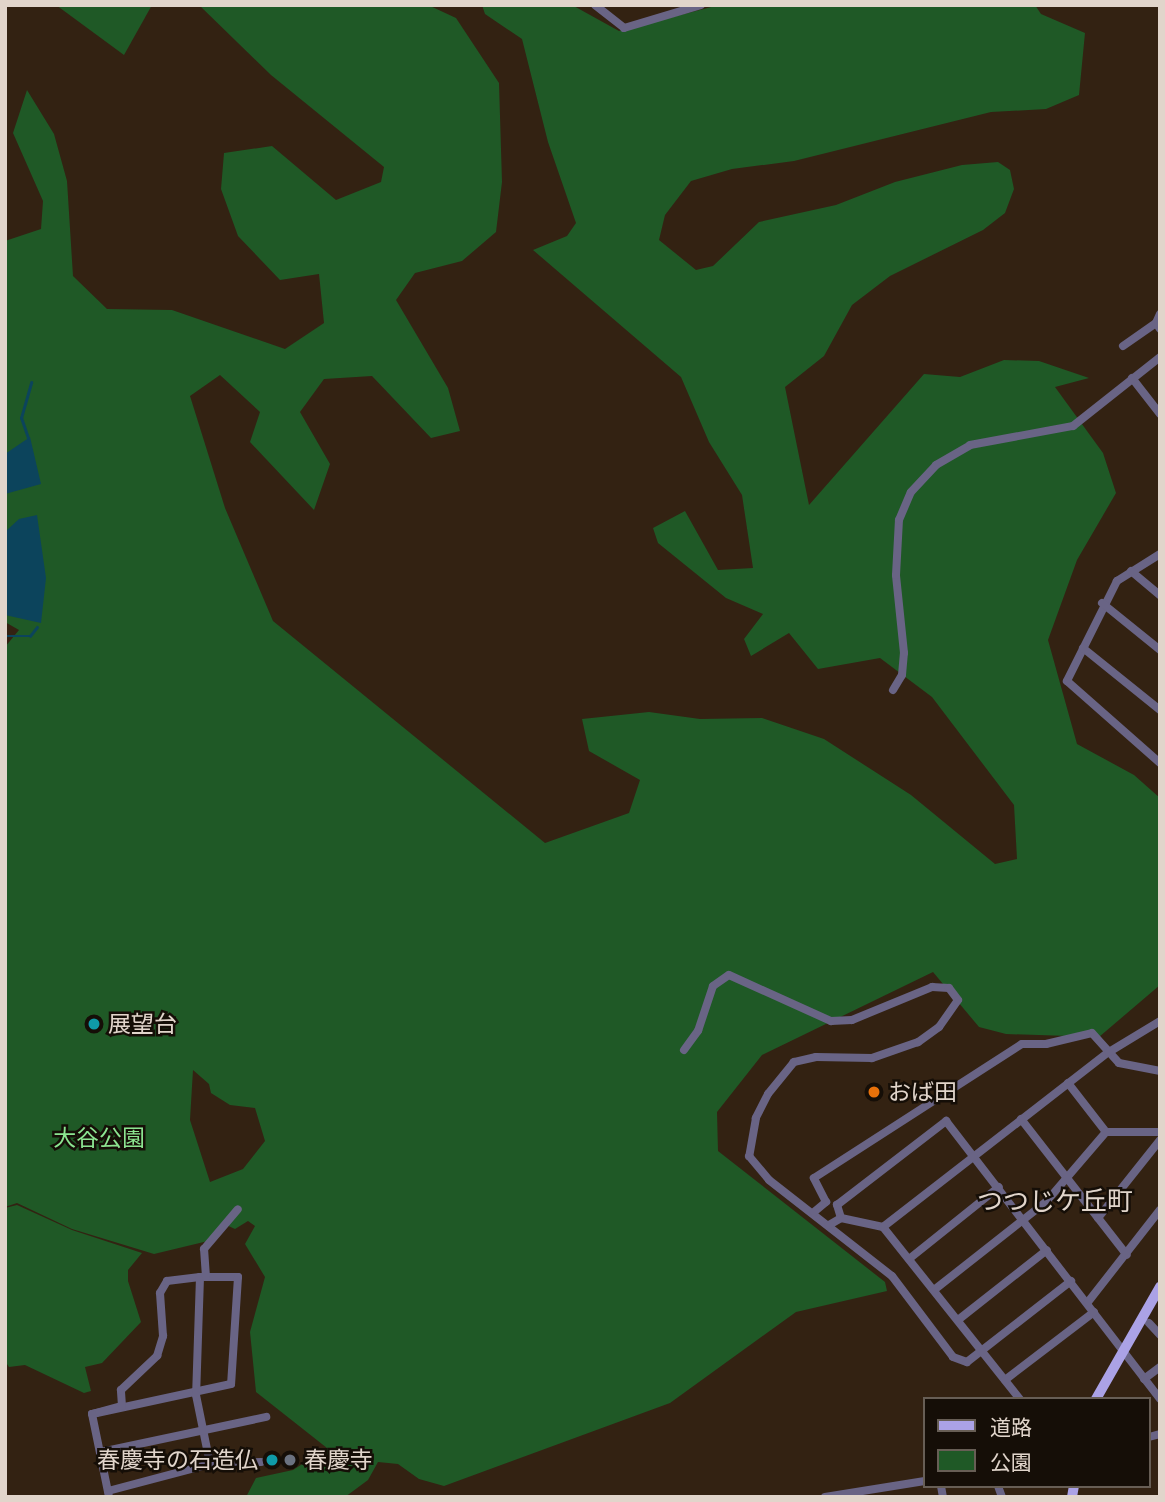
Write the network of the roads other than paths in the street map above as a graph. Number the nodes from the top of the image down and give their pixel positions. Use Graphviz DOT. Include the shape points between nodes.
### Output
graph roads {
  1 [pos="595,5"];
  2 [pos="701,5"];
  3 [pos="1160,314"];
  4 [pos="1158,326"];
  5 [pos="1123,346"];
  6 [pos="1160,357"];
  7 [pos="1132,378"];
  8 [pos="1160,414"];
  9 [pos="1160,554"];
  10 [pos="1131,571"];
  11 [pos="1160,595"];
  12 [pos="1102,603"];
  13 [pos="1083,648"];
  14 [pos="1160,650"];
  15 [pos="893,690"];
  16 [pos="1160,710"];
  17 [pos="1160,764"];
  18 [pos="1160,1021"];
  19 [pos="684,1050"];
  20 [pos="1109,1052"];
  21 [pos="1160,1070"];
  22 [pos="1068,1083"];
  23 [pos="1021,1119"];
  24 [pos="1106,1132"];
  25 [pos="1160,1132"];
  26 [pos="1160,1140"];
  27 [pos="974,1156"];
  28 [pos="1068,1179"];
  29 [pos="999,1188"];
  30 [pos="238,1209"];
  31 [pos="1160,1210"];
  32 [pos="814,1212"];
  33 [pos="841,1218"];
  34 [pos="1098,1218"];
  35 [pos="1023,1220"];
  36 [pos="829,1225"];
  37 [pos="883,1227"];
  38 [pos="1047,1250"];
  39 [pos="1127,1255"];
  40 [pos="909,1259"];
  41 [pos="203,1277"];
  42 [pos="1071,1281"];
  43 [pos="1160,1287"];
  44 [pos="934,1290"];
  45 [pos="1088,1303"];
  46 [pos="1094,1312"];
  47 [pos="958,1320"];
  48 [pos="1149,1323"];
  49 [pos="1160,1335"];
  50 [pos="1121,1349"];
  51 [pos="982,1350"];
  52 [pos="1160,1367"];
  53 [pos="1144,1379"];
  54 [pos="1005,1380"];
  55 [pos="196,1395"];
  56 [pos="1018,1397"];
  57 [pos="1097,1397"];
  58 [pos="1160,1399"];
  59 [pos="92,1414"];
  60 [pos="266,1417"];
  61 [pos="201,1429"];
  62 [pos="101,1452"];
  63 [pos="261,1462"];
  64 [pos="210,1464"];
  65 [pos="923,1481"];
  66 [pos="109,1494"];
  67 [pos="825,1497"];
  1 -- 2 [label="street" via="624,28"];
  3 -- 4 [label="street"];
  4 -- 5 [label="street"];
  6 -- 7 [label="street"];
  7 -- 8 [label="street"];
  7 -- 15 [label="street" via="1066,430 970,445 936,465 911,492 899,520 896,575 904,653 902,675"];
  9 -- 10 [label="street"];
  10 -- 11 [label="street"];
  10 -- 12 [label="street" via="1117,581"];
  12 -- 13 [label="street"];
  12 -- 14 [label="street"];
  13 -- 16 [label="street"];
  13 -- 17 [label="street" via="1067,681 1070,688"];
  18 -- 20 [label="street"];
  19 -- 32 [label="street" via="698,1031 713,986 729,975 831,1021 852,1020 932,988 949,988 958,1000 939,1027 918,1042 872,1058 816,1056 794,1062 768,1094 756,1118 749,1156 769,1180"];
  20 -- 21 [label="street" via="1119,1063"];
  20 -- 22 [label="street"];
  20 -- 32 [label="street" via="1092,1033 1046,1044 1022,1044 814,1178 826,1202"];
  22 -- 23 [label="street"];
  22 -- 24 [label="street"];
  23 -- 27 [label="street"];
  23 -- 28 [label="street"];
  24 -- 25 [label="street"];
  24 -- 28 [label="street"];
  26 -- 34 [label="street"];
  27 -- 29 [label="street"];
  27 -- 33 [label="street" via="946,1121 837,1205"];
  27 -- 37 [label="street"];
  28 -- 34 [label="street"];
  28 -- 35 [label="street"];
  29 -- 35 [label="street"];
  29 -- 40 [label="street"];
  30 -- 41 [label="street" via="204,1249"];
  31 -- 39 [label="street"];
  32 -- 36 [label="street"];
  33 -- 36 [label="street"];
  33 -- 37 [label="street"];
  34 -- 39 [label="street"];
  35 -- 38 [label="street"];
  35 -- 44 [label="street"];
  36 -- 51 [label="street" via="892,1276 953,1357 967,1362"];
  37 -- 40 [label="street"];
  38 -- 42 [label="street"];
  38 -- 47 [label="street"];
  39 -- 45 [label="street"];
  40 -- 44 [label="street"];
  41 -- 55 [label="street"];
  41 -- 55 [label="street" via="238,1276 230,1384"];
  41 -- 59 [label="street" via="167,1281 160,1293 163,1336 157,1356 121,1390 122,1406"];
  42 -- 45 [label="street"];
  42 -- 51 [label="street"];
  43 -- 50 [label="main road"];
  44 -- 47 [label="street"];
  45 -- 46 [label="street"];
  46 -- 50 [label="street"];
  46 -- 54 [label="street"];
  47 -- 51 [label="street"];
  48 -- 49 [label="street"];
  50 -- 53 [label="street"];
  50 -- 57 [label="main road"];
  51 -- 54 [label="street"];
  52 -- 53 [label="street"];
  53 -- 58 [label="street"];
  54 -- 56 [label="street"];
  55 -- 59 [label="street"];
  55 -- 61 [label="street"];
  59 -- 62 [label="street"];
  60 -- 61 [label="street"];
  61 -- 62 [label="street"];
  61 -- 64 [label="street"];
  62 -- 66 [label="street"];
  63 -- 64 [label="street"];
  64 -- 66 [label="street"];
  65 -- 67 [label="street"];
}
